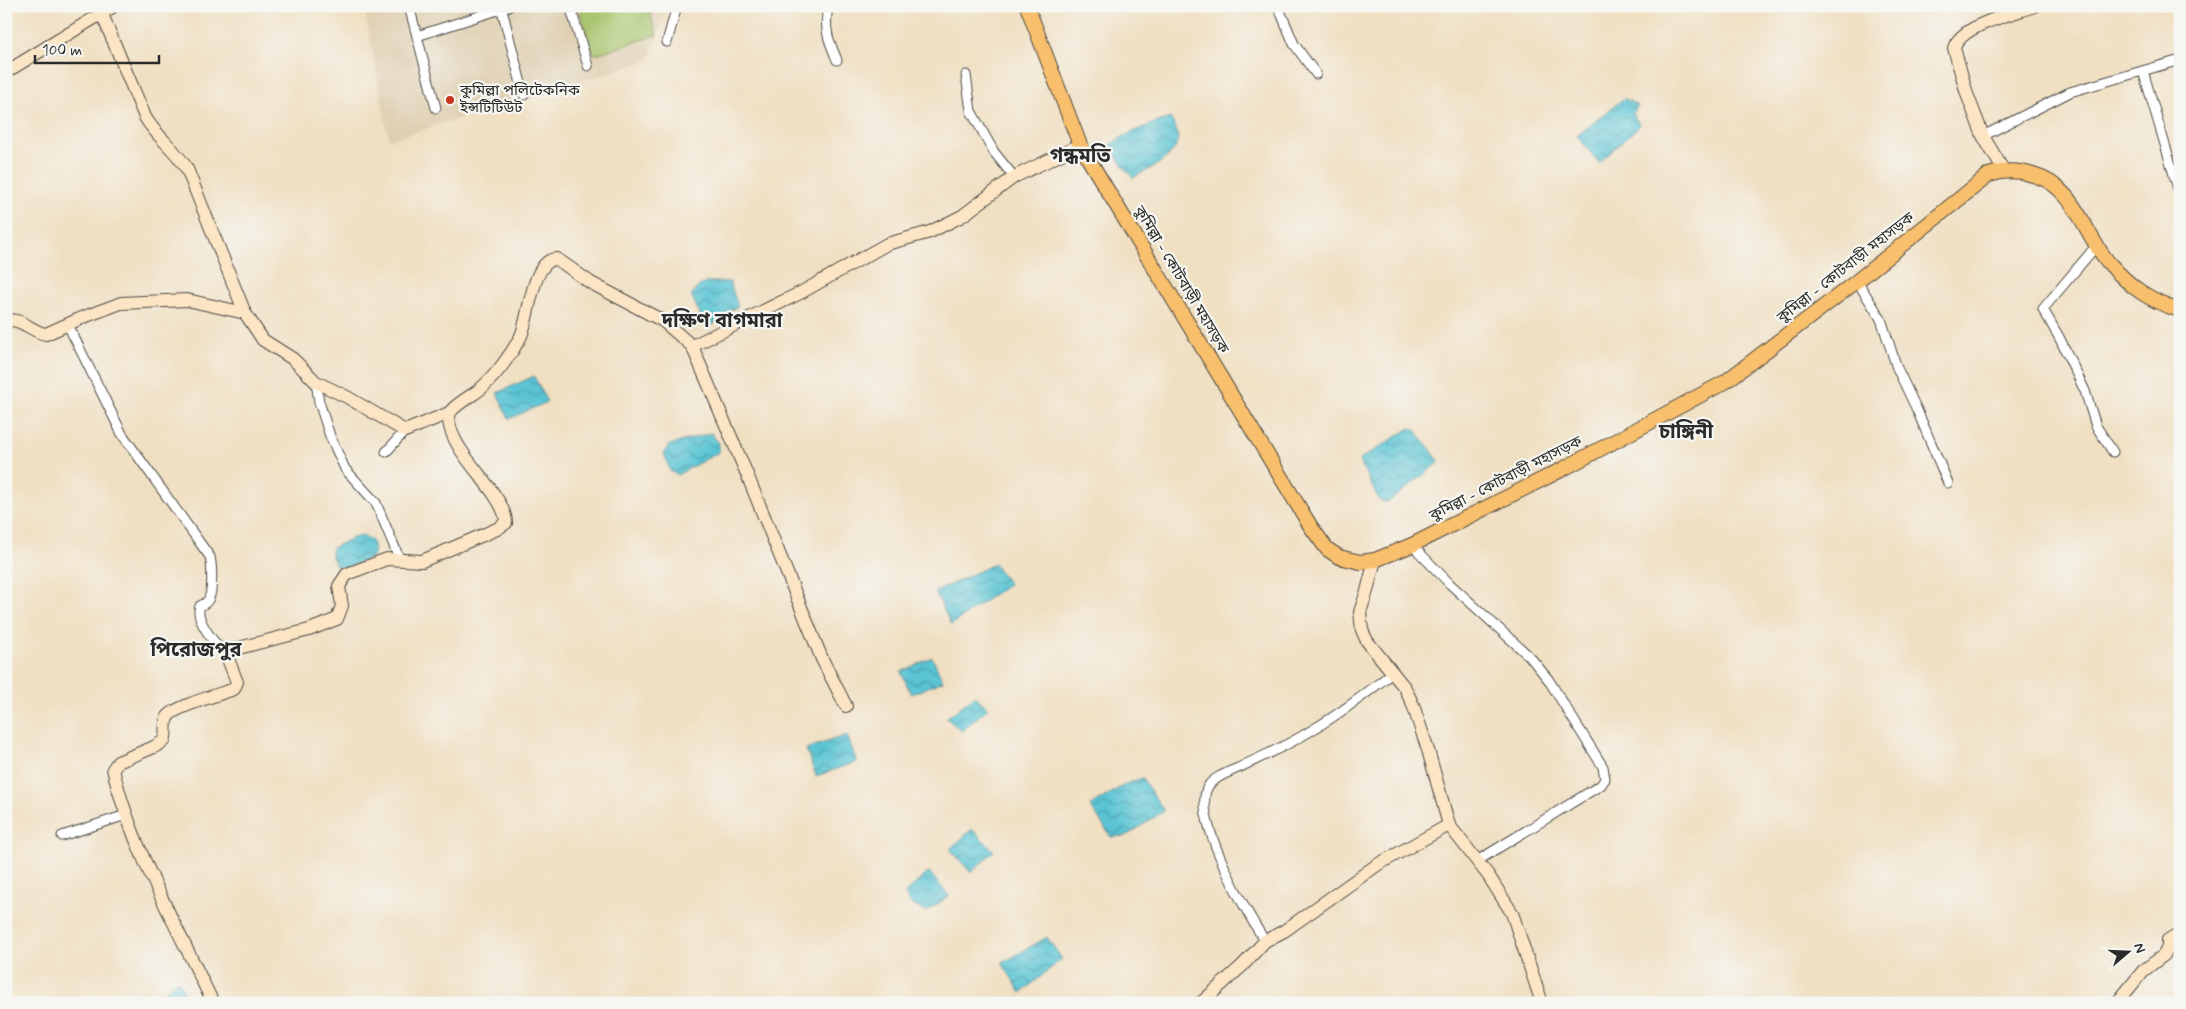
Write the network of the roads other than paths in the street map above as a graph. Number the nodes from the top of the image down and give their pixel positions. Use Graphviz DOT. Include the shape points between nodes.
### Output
graph roads {
  1 [pos="114,6"];
  2 [pos="409,6"];
  3 [pos="501,6"];
  4 [pos="510,6"];
  5 [pos="570,6"];
  6 [pos="678,6"];
  7 [pos="828,6"];
  8 [pos="1278,6"];
  9 [pos="2034,6"];
  10 [pos="1029,7"];
  11 [pos="102,14"];
  12 [pos="417,36"];
  13 [pos="667,42"];
  14 [pos="838,60"];
  15 [pos="2180,60"];
  16 [pos="588,66"];
  17 [pos="2143,71"];
  18 [pos="6,72"];
  19 [pos="1316,74"];
  20 [pos="966,75"];
  21 [pos="524,95"];
  22 [pos="436,108"];
  23 [pos="1983,136"];
  24 [pos="1080,145"];
  25 [pos="2004,171"];
  26 [pos="1014,176"];
  27 [pos="2180,195"];
  28 [pos="2097,245"];
  29 [pos="1857,281"];
  30 [pos="2180,310"];
  31 [pos="244,313"];
  32 [pos="6,320"];
  33 [pos="68,325"];
  34 [pos="692,346"];
  35 [pos="316,382"];
  36 [pos="449,413"];
  37 [pos="405,431"];
  38 [pos="386,452"];
  39 [pos="2112,452"];
  40 [pos="1948,483"];
  41 [pos="1412,545"];
  42 [pos="400,560"];
  43 [pos="1374,560"];
  44 [pos="228,654"];
  45 [pos="1392,673"];
  46 [pos="846,706"];
  47 [pos="126,815"];
  48 [pos="1449,825"];
  49 [pos="62,836"];
  50 [pos="1477,861"];
  51 [pos="2180,933"];
  52 [pos="1265,941"];
  53 [pos="213,1003"];
  54 [pos="1201,1003"];
  55 [pos="1542,1003"];
  56 [pos="2116,1003"];
  1 -- 11 [label="street"];
  2 -- 12 [label="street"];
  3 -- 21 [label="street"];
  4 -- 12 [label="street"];
  5 -- 16 [label="street"];
  6 -- 13 [label="street"];
  7 -- 14 [label="street" via="825,24"];
  8 -- 19 [label="street" via="1294,44"];
  9 -- 23 [label="street" via="1972,29 1954,48"];
  10 -- 24 [label="main road, কুমিল্লা - কোটবাড়ী মহাসড়ক"];
  11 -- 18 [label="street"];
  11 -- 31 [label="street" via="153,132 179,155 186,169"];
  12 -- 22 [label="street"];
  15 -- 17 [label="street"];
  17 -- 23 [label="street" via="2070,92"];
  17 -- 27 [label="street"];
  20 -- 26 [label="street" via="971,111 994,152"];
  23 -- 25 [label="street"];
  24 -- 26 [label="street"];
  24 -- 43 [label="main road, কুমিল্লা - কোটবাড়ী মহাসড়ক" via="1320,540 1334,554 1350,560"];
  25 -- 28 [label="main road" via="2039,176 2054,184 2064,193"];
  25 -- 29 [label="main road, কুমিল্লা - কোটবাড়ী মহাসড়ক" via="1989,176"];
  26 -- 34 [label="street" via="962,216 930,232 887,244 802,292"];
  28 -- 30 [label="main road" via="2140,293"];
  28 -- 39 [label="street" via="2043,308 2085,391 2096,426"];
  29 -- 40 [label="street" via="1881,320 1897,368"];
  29 -- 41 [label="main road, কুমিল্লা - কোটবাড়ী মহাসড়ক" via="1725,382"];
  31 -- 33 [label="street" via="187,300 140,301 121,303"];
  31 -- 35 [label="street" via="263,340 293,359"];
  32 -- 33 [label="street" via="19,320 46,334"];
  33 -- 44 [label="street" via="122,434 210,557 210,594 198,608 208,635 220,650"];
  34 -- 36 [label="street" via="663,321 552,259 540,269 526,323 508,356 479,390"];
  34 -- 46 [label="street" via="822,659"];
  35 -- 37 [label="street"];
  35 -- 42 [label="street" via="330,436 345,469 376,503"];
  36 -- 37 [label="street"];
  36 -- 42 [label="street" via="453,435 501,506 506,523 422,561"];
  37 -- 38 [label="street"];
  41 -- 43 [label="main road, কুমিল্লা - কোটবাড়ী মহাসড়ক"];
  41 -- 50 [label="street" via="1530,657 1548,679 1605,774 1601,785"];
  42 -- 44 [label="street" via="387,559 347,574 339,586 342,606 337,619 309,630 237,647"];
  43 -- 45 [label="street" via="1360,621 1368,642"];
  44 -- 47 [label="street" via="229,666 237,682 234,689 171,713 166,721 164,741 115,765 114,774"];
  45 -- 48 [label="street" via="1405,688 1413,705"];
  45 -- 52 [label="street" via="1312,731 1208,786 1206,808 1213,843"];
  47 -- 49 [label="street"];
  47 -- 53 [label="street" via="186,951"];
  48 -- 50 [label="street"];
  48 -- 52 [label="street" via="1377,866 1284,932"];
  50 -- 55 [label="street" via="1512,913"];
  51 -- 56 [label="street" via="2168,940 2164,955 2143,971"];
  52 -- 54 [label="street"];
}
